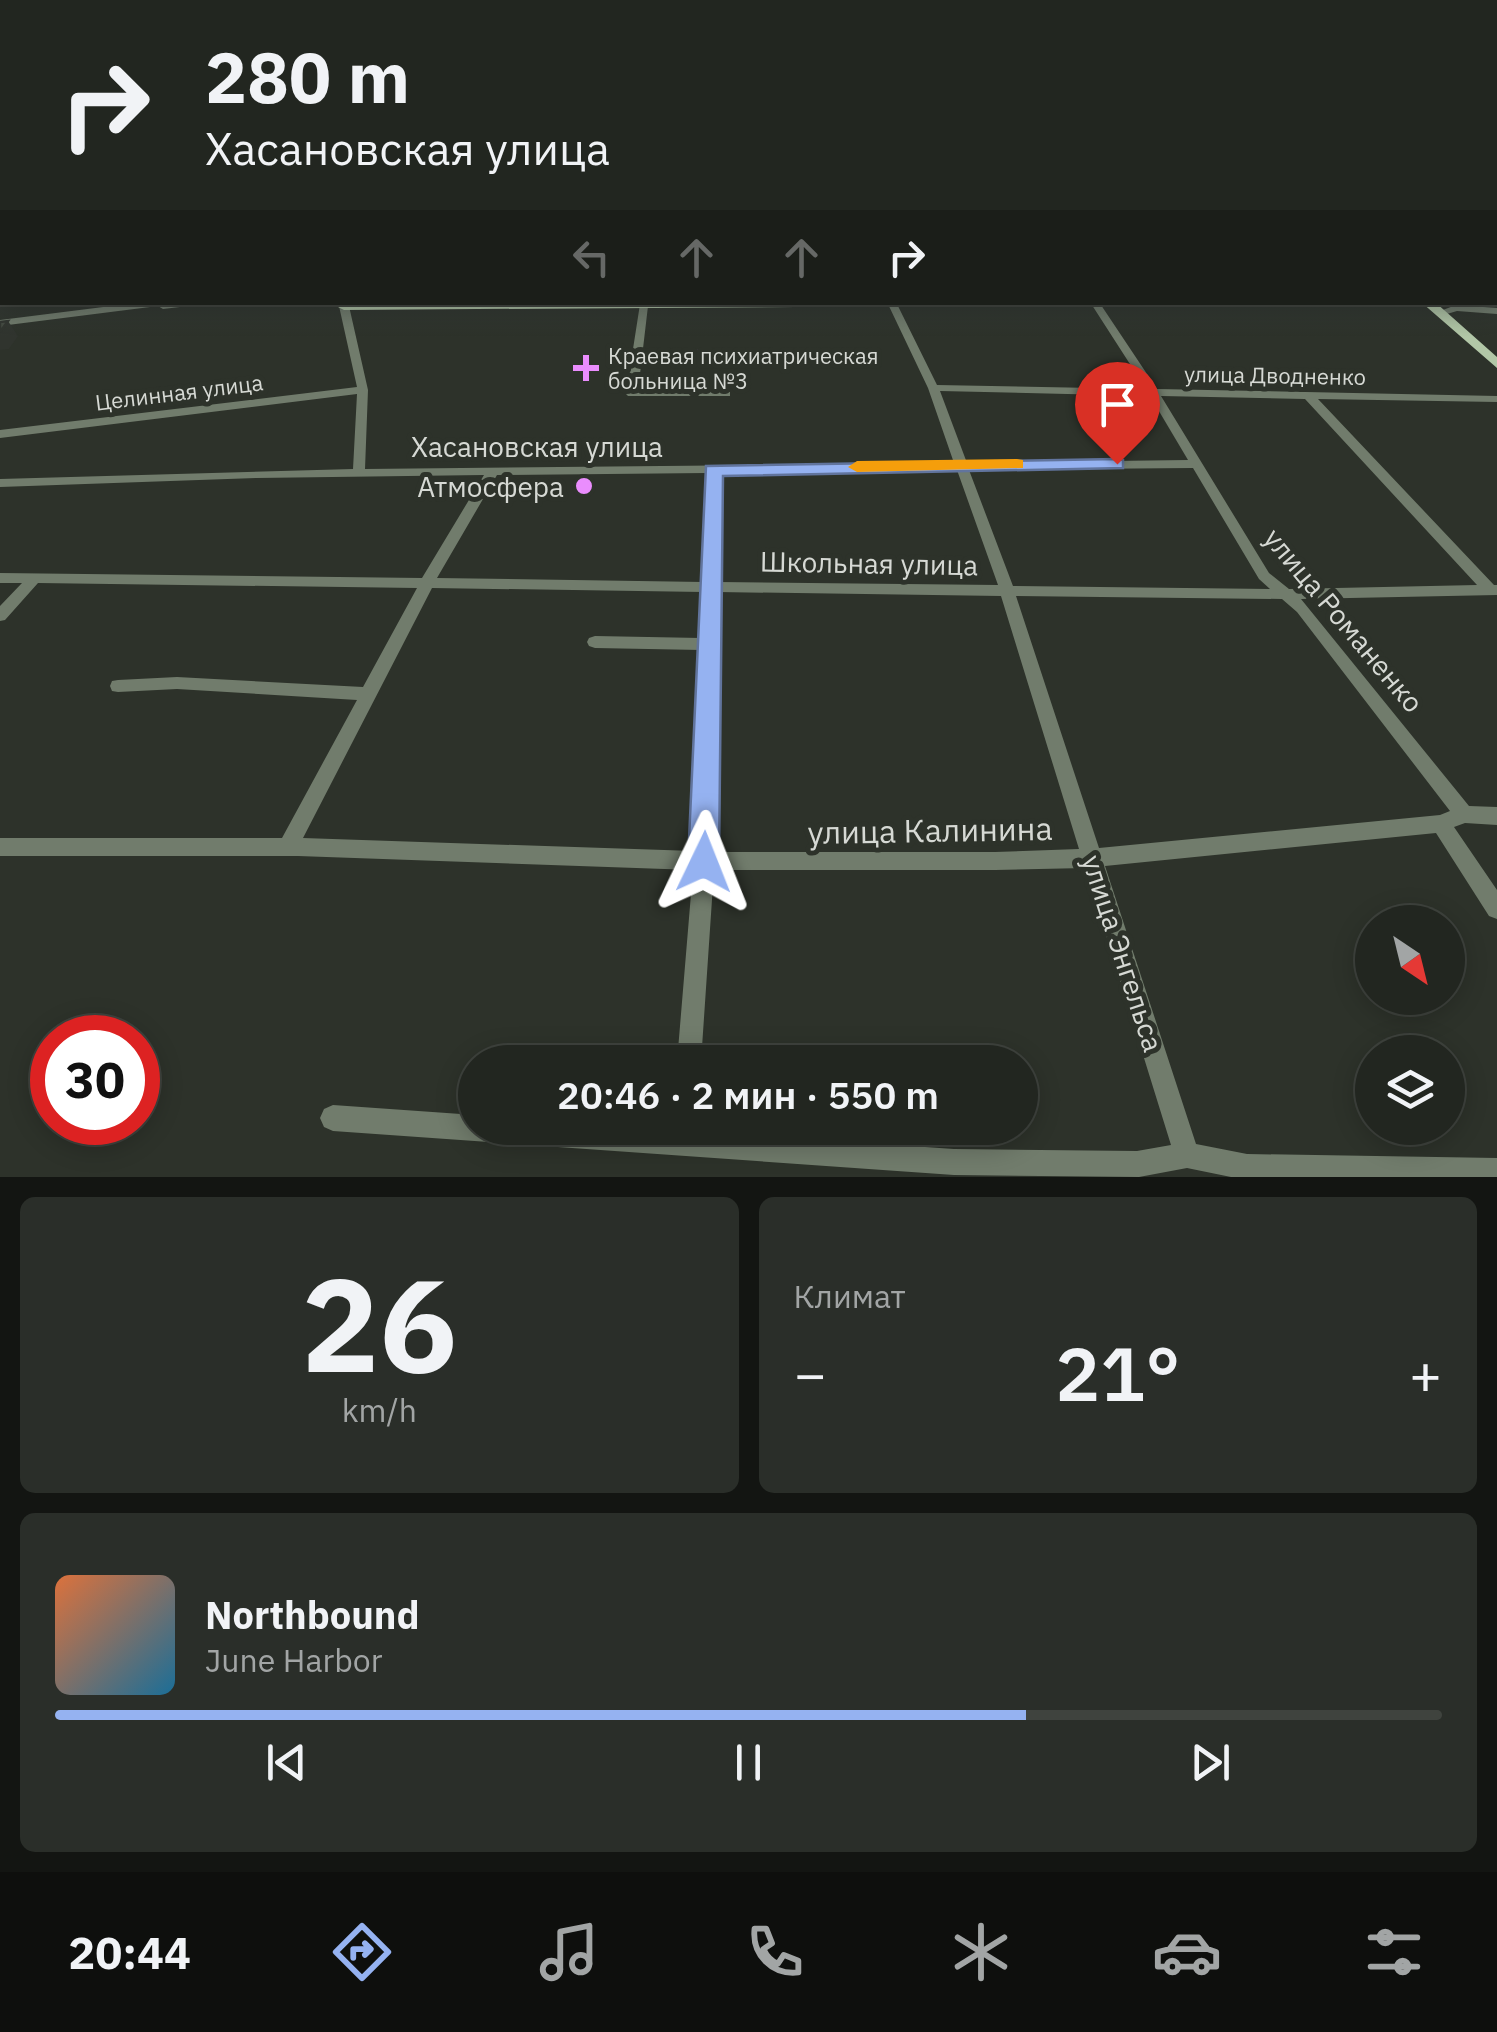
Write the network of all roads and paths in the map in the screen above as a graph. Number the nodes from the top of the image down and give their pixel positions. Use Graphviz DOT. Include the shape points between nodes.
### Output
graph roads {
  1 [pos="154,305"];
  2 [pos="174,305"];
  3 [pos="338,305"];
  4 [pos="628,305"];
  5 [pos="726,305"];
  6 [pos="892,305"];
  7 [pos="1096,305"];
  8 [pos="1431,305"];
  9 [pos="643,306"];
  10 [pos="144,307"];
  11 [pos="1497,311"];
  12 [pos="1440,313"];
  13 [pos="0,324"];
  14 [pos="1497,364"];
  15 [pos="933,388"];
  16 [pos="363,390"];
  17 [pos="726,394"];
  18 [pos="1154,394"];
  19 [pos="1309,396"];
  20 [pos="1497,400"];
  21 [pos="0,434"];
  22 [pos="961,464"];
  23 [pos="1194,464"];
  24 [pos="493,470"];
  25 [pos="713,470"];
  26 [pos="358,472"];
  27 [pos="0,483"];
  28 [pos="0,578"];
  29 [pos="35,578"];
  30 [pos="428,581"];
  31 [pos="713,585"];
  32 [pos="1006,590"];
  33 [pos="1493,590"];
  34 [pos="1285,594"];
  35 [pos="0,616"];
  36 [pos="595,642"];
  37 [pos="711,644"];
  38 [pos="118,686"];
  39 [pos="368,694"];
  40 [pos="1464,814"];
  41 [pos="1497,816"];
  42 [pos="1441,824"];
  43 [pos="0,847"];
  44 [pos="288,847"];
  45 [pos="1093,858"];
  46 [pos="704,862"];
  47 [pos="1497,908"];
  48 [pos="690,1045"];
  49 [pos="333,1118"];
  50 [pos="458,1124"];
  51 [pos="777,1145"];
  52 [pos="1187,1155"];
  53 [pos="1497,1171"];
  54 [pos="1249,1172"];
  1 -- 10 [label="street"];
  2 -- 10 [label="street"];
  3 -- 16 [label="street"];
  4 -- 9 [label="main road"];
  5 -- 9 [label="main road"];
  6 -- 15 [label="street, улица Энгельса"];
  7 -- 18 [label="street, улица Романенко"];
  8 -- 12 [label="main road"];
  9 -- 17 [label="street" via="632,394"];
  10 -- 13 [label="street"];
  11 -- 12 [label="street"];
  12 -- 14 [label="main road"];
  15 -- 18 [label="street, улица Дводненко"];
  15 -- 22 [label="street, улица Энгельса"];
  16 -- 21 [label="street, Целинная улица"];
  16 -- 26 [label="street"];
  18 -- 19 [label="street, улица Дводненко"];
  18 -- 23 [label="street, улица Романенко"];
  19 -- 20 [label="street, улица Дводненко"];
  19 -- 33 [label="street"];
  22 -- 23 [label="street, Хасановская улица"];
  22 -- 25 [label="street, Хасановская улица"];
  22 -- 32 [label="street, улица Энгельса"];
  23 -- 34 [label="street, улица Романенко" via="1264,576"];
  24 -- 25 [label="street, Хасановская улица"];
  24 -- 26 [label="street, Хасановская улица"];
  24 -- 30 [label="street"];
  25 -- 31 [label="street"];
  26 -- 27 [label="street, Хасановская улица"];
  28 -- 29 [label="street, Школьная улица"];
  29 -- 30 [label="street, Школьная улица"];
  29 -- 35 [label="street"];
  30 -- 31 [label="street, Школьная улица"];
  30 -- 39 [label="street"];
  31 -- 32 [label="street, Школьная улица"];
  31 -- 37 [label="street"];
  32 -- 34 [label="street, Школьная улица"];
  32 -- 45 [label="street, улица Энгельса"];
  33 -- 34 [label="street, Школьная улица"];
  34 -- 40 [label="street, улица Романенко" via="1370,690"];
  36 -- 37 [label="street"];
  37 -- 46 [label="street"];
  38 -- 39 [label="street"];
  39 -- 44 [label="street"];
  40 -- 41 [label="street, улица Калинина"];
  40 -- 42 [label="street, улица Калинина"];
  42 -- 45 [label="street, улица Калинина"];
  42 -- 47 [label="street"];
  43 -- 44 [label="street, улица Калинина"];
  44 -- 46 [label="street, улица Калинина"];
  45 -- 46 [label="street, улица Калинина"];
  45 -- 52 [label="street, улица Энгельса"];
  46 -- 48 [label="street"];
  49 -- 50 [label="street"];
  51 -- 52 [label="street" via="954,1162 1138,1164"];
  52 -- 54 [label="street"];
  53 -- 54 [label="street"];
}
